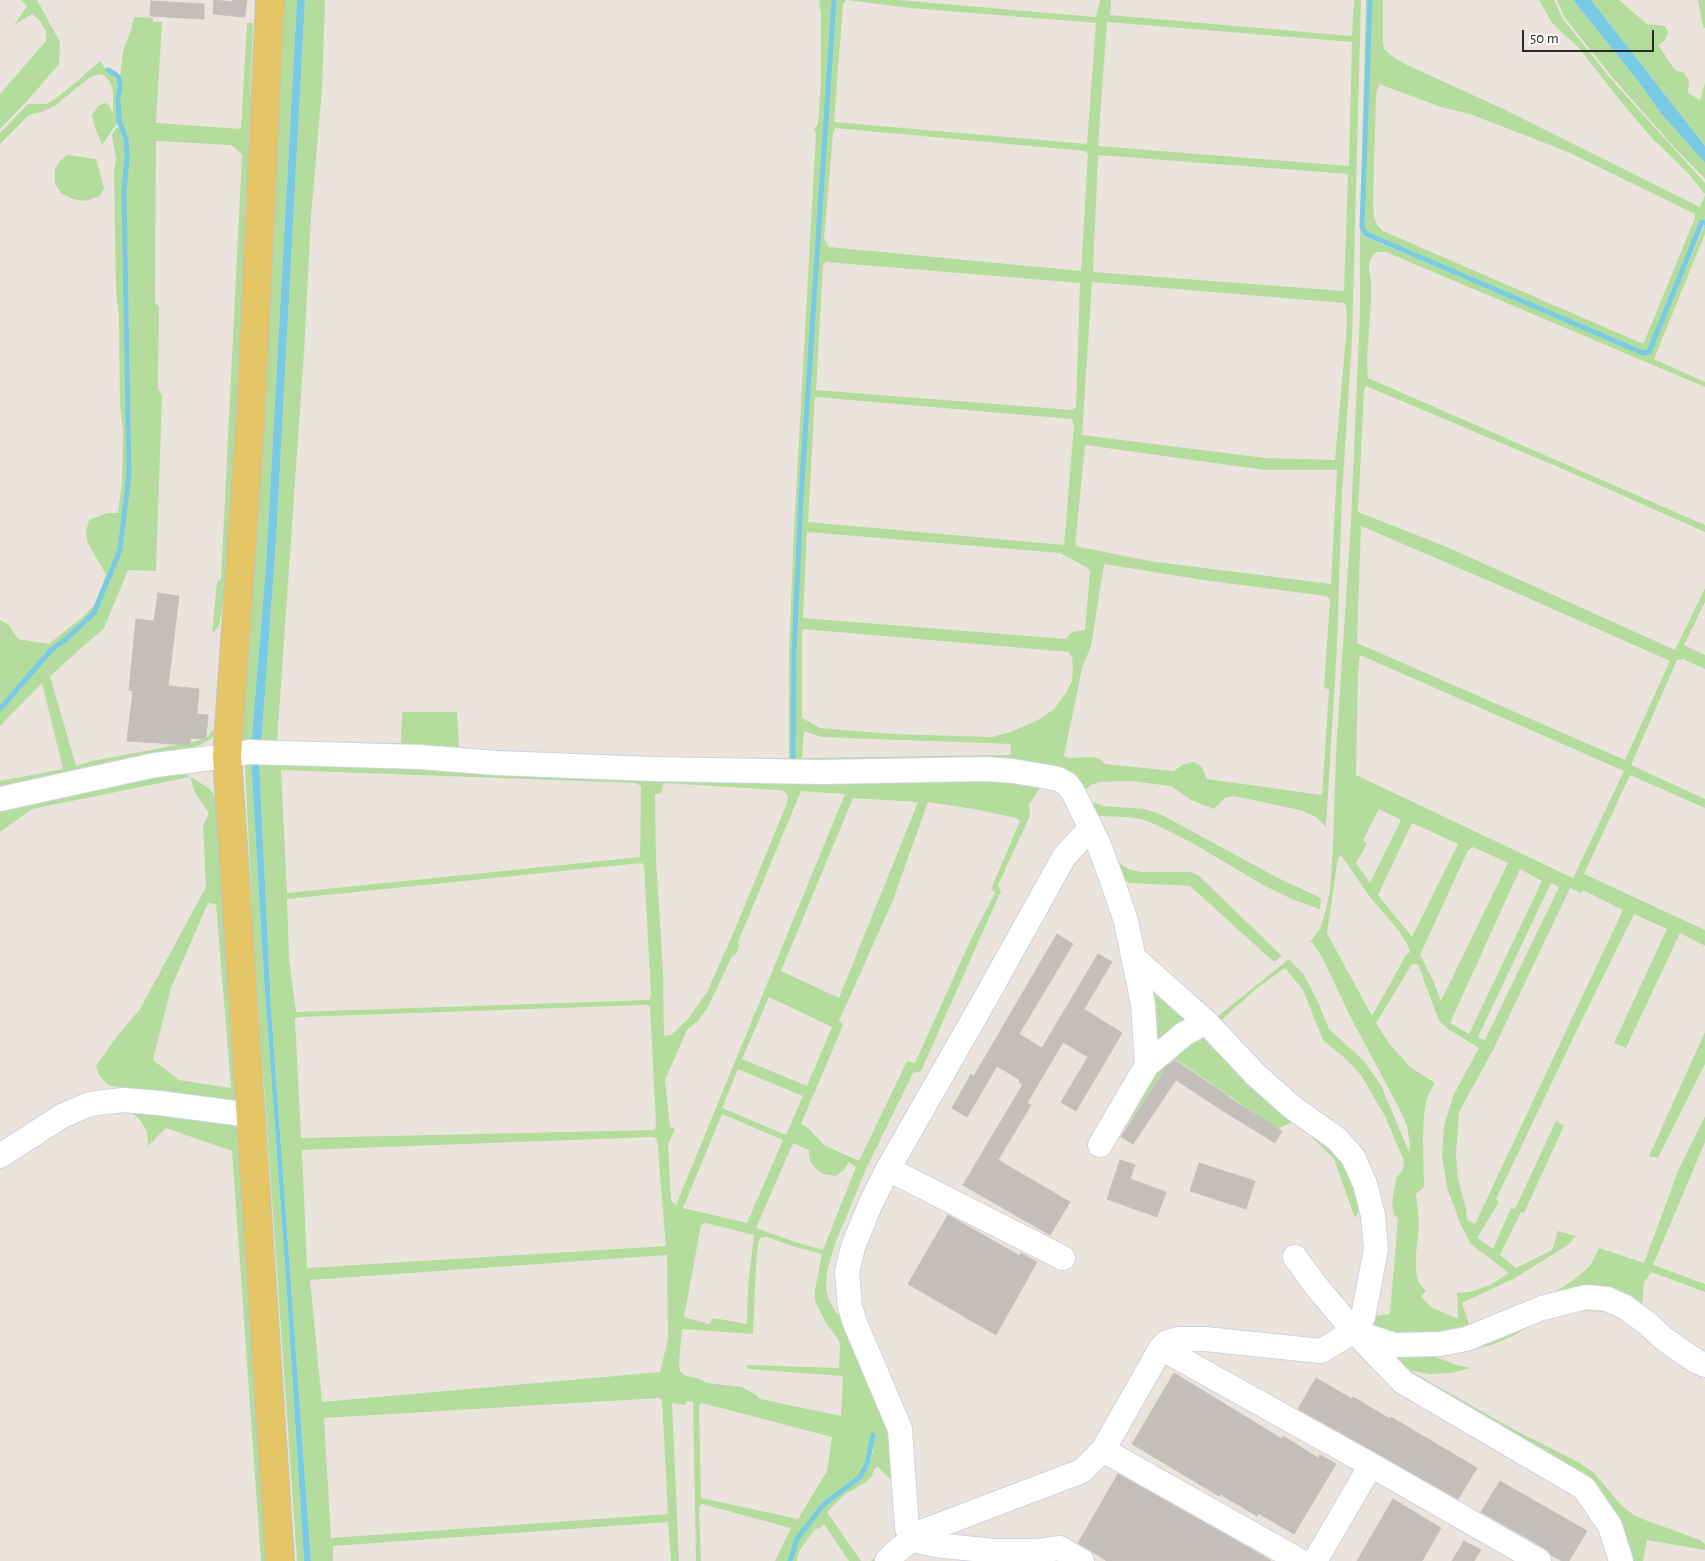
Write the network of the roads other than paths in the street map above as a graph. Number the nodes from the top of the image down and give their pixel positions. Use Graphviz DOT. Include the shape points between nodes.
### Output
graph roads {
  1 [pos="270,0"];
  2 [pos="227,756"];
  3 [pos="0,799"];
  4 [pos="1091,830"];
  5 [pos="1133,957"];
  6 [pos="1206,1022"];
  7 [pos="1148,1065"];
  8 [pos="251,1115"];
  9 [pos="1100,1145"];
  10 [pos="0,1156"];
  11 [pos="888,1169"];
  12 [pos="1295,1257"];
  13 [pos="1063,1258"];
  14 [pos="1354,1331"];
  15 [pos="1161,1348"];
  16 [pos="1705,1365"];
  17 [pos="1102,1450"];
  18 [pos="1371,1465"];
  19 [pos="912,1540"];
  20 [pos="280,1561"];
  21 [pos="887,1561"];
  22 [pos="1082,1561"];
  23 [pos="1300,1561"];
  24 [pos="1315,1561"];
  25 [pos="1539,1561"];
  26 [pos="1621,1561"];
  1 -- 2 [label="main road" via="251,412"];
  2 -- 3 [label="street" via="156,765"];
  2 -- 4 [label="street" via="248,752 420,757 497,763 742,771 1013,771 1058,779 1067,784 1079,801"];
  2 -- 8 [label="main road"];
  4 -- 5 [label="street" via="1126,921"];
  4 -- 11 [label="street" via="1064,857"];
  5 -- 6 [label="street"];
  5 -- 7 [label="street" via="1143,1004"];
  6 -- 7 [label="street" via="1184,1034"];
  6 -- 14 [label="street" via="1256,1075 1337,1140 1353,1157 1369,1199 1376,1249 1363,1317"];
  7 -- 9 [label="street"];
  8 -- 10 [label="street" via="123,1100 90,1104 62,1116"];
  8 -- 20 [label="main road"];
  11 -- 13 [label="street"];
  11 -- 19 [label="street" via="853,1247 847,1285 855,1323 900,1429 907,1528"];
  12 -- 14 [label="street"];
  14 -- 15 [label="street" via="1322,1351 1205,1340 1167,1342"];
  14 -- 16 [label="street" via="1394,1345 1440,1344 1466,1340 1542,1308 1586,1297 1607,1299 1625,1307"];
  14 -- 26 [label="street" via="1403,1382 1584,1488 1610,1526"];
  15 -- 17 [label="street"];
  15 -- 18 [label="street"];
  17 -- 19 [label="street" via="1082,1471 924,1531"];
  17 -- 23 [label="street"];
  18 -- 24 [label="street"];
  18 -- 25 [label="street"];
  19 -- 21 [label="street"];
  19 -- 22 [label="street" via="993,1551 1060,1548"];
}
